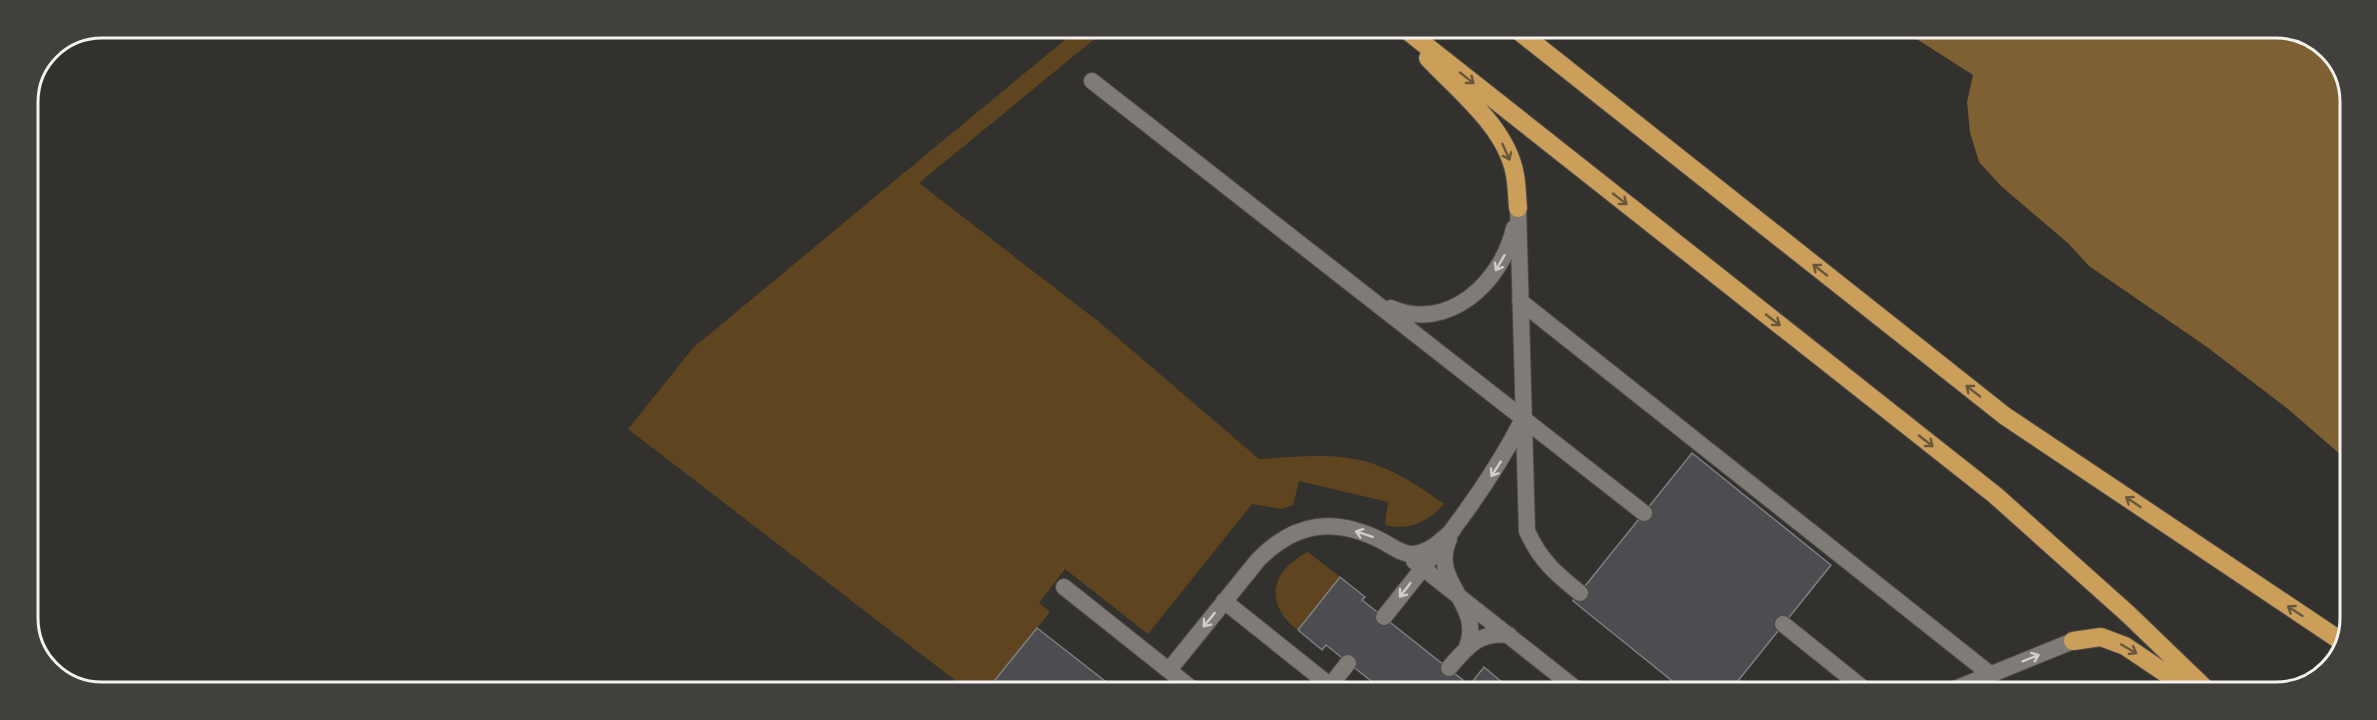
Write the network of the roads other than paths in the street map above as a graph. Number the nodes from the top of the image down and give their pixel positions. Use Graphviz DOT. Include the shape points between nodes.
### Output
graph roads {
  1 [pos="1409,38"];
  2 [pos="1418,38"];
  3 [pos="1527,38"];
  4 [pos="1092,81"];
  5 [pos="1518,208"];
  6 [pos="1371,299"];
  7 [pos="1520,301"];
  8 [pos="1524,417"];
  9 [pos="1644,513"];
  10 [pos="1453,530"];
  11 [pos="1398,550"];
  12 [pos="1423,567"];
  13 [pos="1064,587"];
  14 [pos="1456,592"];
  15 [pos="1580,593"];
  16 [pos="1224,601"];
  17 [pos="1384,618"];
  18 [pos="1783,624"];
  19 [pos="1509,635"];
  20 [pos="2336,638"];
  21 [pos="2073,641"];
  22 [pos="1467,647"];
  23 [pos="1348,663"];
  24 [pos="1449,668"];
  25 [pos="1169,670"];
  26 [pos="1990,674"];
  27 [pos="1184,682"];
  28 [pos="1325,682"];
  29 [pos="1338,682"];
  30 [pos="1568,682"];
  31 [pos="1855,682"];
  32 [pos="1971,682"];
  33 [pos="2178,682"];
  34 [pos="2199,682"];
  1 -- 5 [label="highway, one-way" via="1505,146 1515,174"];
  2 -- 34 [label="highway, one-way" via="1995,495"];
  20 -- 3 [label="highway, one-way" via="2005,416"];
  4 -- 6 [label="lane"];
  5 -- 6 [label="lane, one-way" via="1500,264 1482,288 1459,306 1433,315 1405,314"];
  5 -- 7 [label="lane"];
  6 -- 8 [label="lane"];
  7 -- 8 [label="lane"];
  7 -- 26 [label="lane"];
  8 -- 9 [label="lane"];
  8 -- 10 [label="lane, one-way" via="1502,460"];
  8 -- 15 [label="lane" via="1527,531 1537,553"];
  10 -- 11 [label="lane" via="1423,551 1414,554"];
  10 -- 12 [label="lane"];
  10 -- 14 [label="lane" via="1444,548 1443,567"];
  11 -- 12 [label="lane"];
  11 -- 16 [label="lane, one-way" via="1366,534 1330,526 1292,532 1273,544"];
  12 -- 14 [label="lane"];
  12 -- 17 [label="lane, one-way"];
  13 -- 25 [label="lane"];
  14 -- 19 [label="lane"];
  14 -- 22 [label="lane" via="1470,619"];
  16 -- 25 [label="lane, one-way"];
  16 -- 28 [label="lane"];
  18 -- 31 [label="lane"];
  19 -- 22 [label="lane" via="1482,636"];
  19 -- 30 [label="lane"];
  26 -- 21 [label="lane, one-way"];
  21 -- 33 [label="highway, one-way" via="2101,638 2125,645"];
  22 -- 24 [label="lane"];
  23 -- 29 [label="lane"];
  25 -- 27 [label="lane"];
  26 -- 32 [label="lane"];
}
